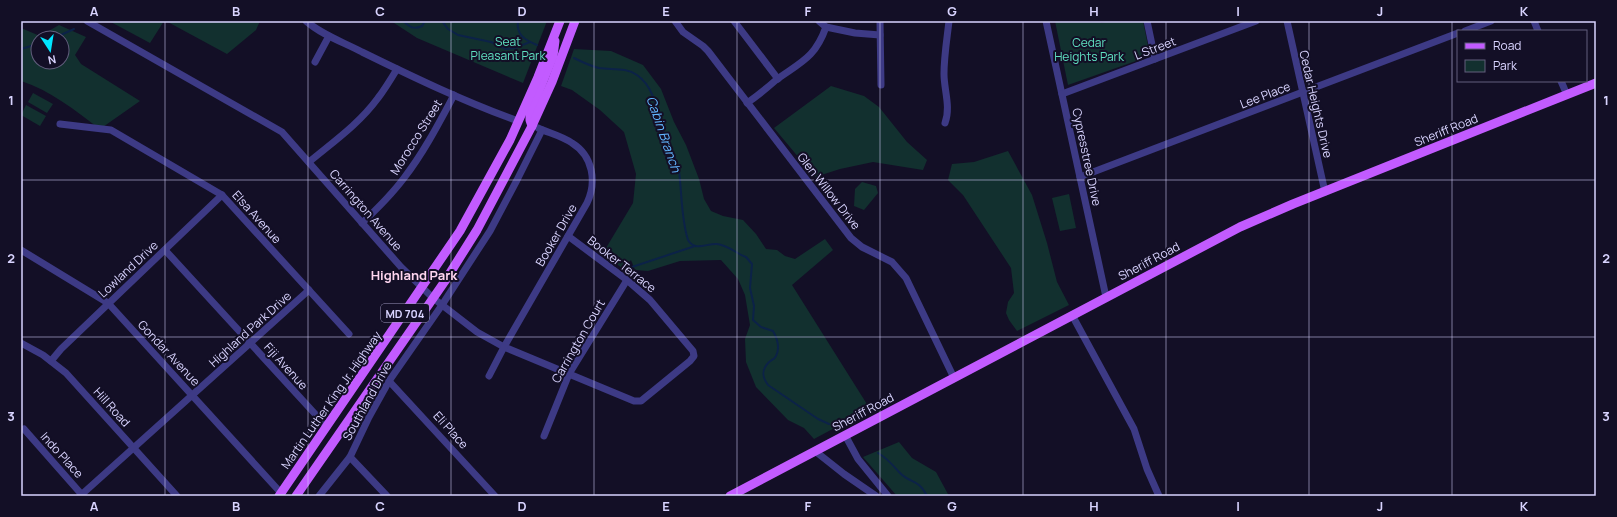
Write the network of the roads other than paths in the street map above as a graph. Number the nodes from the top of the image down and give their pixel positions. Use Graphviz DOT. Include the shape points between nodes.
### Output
graph roads {
  1 [pos="87,21"];
  2 [pos="306,21"];
  3 [pos="560,21"];
  4 [pos="575,21"];
  5 [pos="674,21"];
  6 [pos="734,21"];
  7 [pos="819,21"];
  8 [pos="880,21"];
  9 [pos="949,21"];
  10 [pos="1046,21"];
  11 [pos="1147,21"];
  12 [pos="1256,21"];
  13 [pos="1287,21"];
  14 [pos="1491,21"];
  15 [pos="826,27"];
  16 [pos="1467,30"];
  17 [pos="1457,34"];
  18 [pos="880,35"];
  19 [pos="329,36"];
  20 [pos="554,36"];
  21 [pos="1155,59"];
  22 [pos="314,62"];
  23 [pos="397,70"];
  24 [pos="778,79"];
  25 [pos="1561,82"];
  26 [pos="1596,83"];
  27 [pos="882,85"];
  28 [pos="1302,93"];
  29 [pos="1062,94"];
  30 [pos="454,95"];
  31 [pos="1567,95"];
  32 [pos="747,103"];
  33 [pos="518,121"];
  34 [pos="945,123"];
  35 [pos="60,124"];
  36 [pos="532,126"];
  37 [pos="542,130"];
  38 [pos="310,162"];
  39 [pos="1080,177"];
  40 [pos="1325,192"];
  41 [pos="497,193"];
  42 [pos="222,195"];
  43 [pos="362,223"];
  44 [pos="568,236"];
  45 [pos="21,250"];
  46 [pos="164,250"];
  47 [pos="627,280"];
  48 [pos="422,288"];
  49 [pos="309,290"];
  50 [pos="1106,297"];
  51 [pos="434,298"];
  52 [pos="108,303"];
  53 [pos="442,305"];
  54 [pos="1072,315"];
  55 [pos="349,334"];
  56 [pos="21,343"];
  57 [pos="250,343"];
  58 [pos="504,346"];
  59 [pos="51,361"];
  60 [pos="569,374"];
  61 [pos="489,376"];
  62 [pos="954,378"];
  63 [pos="389,380"];
  64 [pos="193,395"];
  65 [pos="634,401"];
  66 [pos="326,427"];
  67 [pos="24,429"];
  68 [pos="845,435"];
  69 [pos="544,436"];
  70 [pos="134,448"];
  71 [pos="815,451"];
  72 [pos="350,457"];
  73 [pos="280,495"];
  74 [pos="82,496"];
  75 [pos="177,496"];
  76 [pos="296,496"];
  77 [pos="319,496"];
  78 [pos="387,496"];
  79 [pos="495,496"];
  80 [pos="730,496"];
  81 [pos="876,496"];
  82 [pos="888,496"];
  83 [pos="1159,496"];
  1 -- 38 [label="street, Carrington Avenue" via="282,132"];
  2 -- 19 [label="street"];
  3 -- 20 [label="main road, Martin Luther King Jr. Highway / MD 704"];
  4 -- 36 [label="main road, MD 704"];
  5 -- 32 [label="street, Glen Willow Drive" via="683,32 708,52"];
  6 -- 24 [label="street"];
  7 -- 15 [label="street"];
  8 -- 18 [label="street"];
  9 -- 34 [label="street" via="944,67 948,112"];
  10 -- 29 [label="street, Cypresstree Drive"];
  11 -- 21 [label="street"];
  12 -- 21 [label="street, L Street"];
  13 -- 28 [label="street, Cedar Heights Drive"];
  14 -- 16 [label="street"];
  15 -- 18 [label="street"];
  15 -- 24 [label="street" via="814,52"];
  17 -- 28 [label="street, Lee Place"];
  18 -- 27 [label="street"];
  19 -- 22 [label="street"];
  19 -- 23 [label="street"];
  20 -- 33 [label="main road, Martin Luther King Jr. Highway / MD 704"];
  20 -- 36 [label="main road" via="554,56 530,114"];
  21 -- 29 [label="street, L Street"];
  23 -- 30 [label="street"];
  23 -- 38 [label="street" via="365,114"];
  24 -- 32 [label="street"];
  25 -- 31 [label="street"];
  26 -- 31 [label="main road, Sheriff Road"];
  28 -- 39 [label="street, Lee Place"];
  28 -- 40 [label="street, Cedar Heights Drive"];
  29 -- 39 [label="street, Cypresstree Drive"];
  30 -- 33 [label="street"];
  30 -- 43 [label="street, Morocco Street" via="407,173"];
  31 -- 40 [label="main road, Sheriff Road"];
  32 -- 62 [label="street, Glen Willow Drive" via="851,238 862,247 892,262 901,271"];
  33 -- 41 [label="main road" via="524,130 500,179"];
  33 -- 48 [label="main road, Martin Luther King Jr. Highway / MD 704" via="476,204"];
  35 -- 42 [label="street, Elsa Avenue" via="111,130"];
  36 -- 37 [label="street, Booker Drive"];
  36 -- 41 [label="main road, MD 704"];
  37 -- 44 [label="street, Booker Drive" via="564,138 579,148 592,173 591,195"];
  37 -- 53 [label="street, Southland Drive" via="490,231"];
  38 -- 43 [label="street, Carrington Avenue"];
  39 -- 50 [label="street, Cypresstree Drive"];
  40 -- 50 [label="main road, Sheriff Road" via="1240,227"];
  41 -- 51 [label="main road, MD 704"];
  42 -- 46 [label="street, Lowland Drive"];
  42 -- 49 [label="street, Elsa Avenue"];
  43 -- 48 [label="street, Carrington Avenue"];
  44 -- 47 [label="street, Booker Terrace"];
  44 -- 58 [label="street, Booker Drive"];
  45 -- 52 [label="street, Gondar Avenue"];
  46 -- 52 [label="street, Lowland Drive"];
  46 -- 57 [label="street, Fiji Avenue"];
  47 -- 60 [label="street, Carrington Court"];
  47 -- 65 [label="street, Booker Terrace" via="650,300 691,348 694,355 643,400"];
  48 -- 51 [label="street, Carrington Avenue"];
  48 -- 66 [label="main road, Martin Luther King Jr. Highway / MD 704"];
  49 -- 55 [label="street, Elsa Avenue"];
  49 -- 57 [label="street, Highland Park Drive"];
  50 -- 54 [label="main road, Sheriff Road"];
  51 -- 53 [label="street, Carrington Avenue"];
  51 -- 76 [label="main road, MD 704"];
  52 -- 59 [label="street, Lowland Drive" via="57,352"];
  52 -- 64 [label="street, Gondar Avenue"];
  53 -- 58 [label="street, Carrington Avenue" via="477,332"];
  53 -- 63 [label="street, Southland Drive"];
  54 -- 62 [label="main road, Sheriff Road"];
  54 -- 83 [label="street" via="1134,429"];
  56 -- 59 [label="street, Hill Road"];
  57 -- 64 [label="street, Highland Park Drive"];
  57 -- 66 [label="street, Fiji Avenue"];
  58 -- 60 [label="street, Carrington Avenue"];
  58 -- 61 [label="street, Booker Drive"];
  59 -- 70 [label="street, Hill Road" via="72,380"];
  60 -- 65 [label="street, Carrington Avenue"];
  60 -- 69 [label="street, Carrington Court"];
  62 -- 68 [label="main road, Sheriff Road"];
  63 -- 72 [label="street, Southland Drive"];
  63 -- 79 [label="street, Eli Place"];
  64 -- 70 [label="street, Highland Park Drive"];
  64 -- 73 [label="street, Gondar Avenue"];
  66 -- 73 [label="main road, Martin Luther King Jr. Highway / MD 704"];
  67 -- 74 [label="street, Indo Place"];
  68 -- 71 [label="main road, Sheriff Road"];
  68 -- 82 [label="street" via="858,459"];
  70 -- 74 [label="street, Highland Park Drive"];
  70 -- 75 [label="street, Hill Road"];
  71 -- 80 [label="main road, Sheriff Road"];
  71 -- 81 [label="street"];
  72 -- 77 [label="street, Southland Drive"];
  72 -- 78 [label="street"];
}
